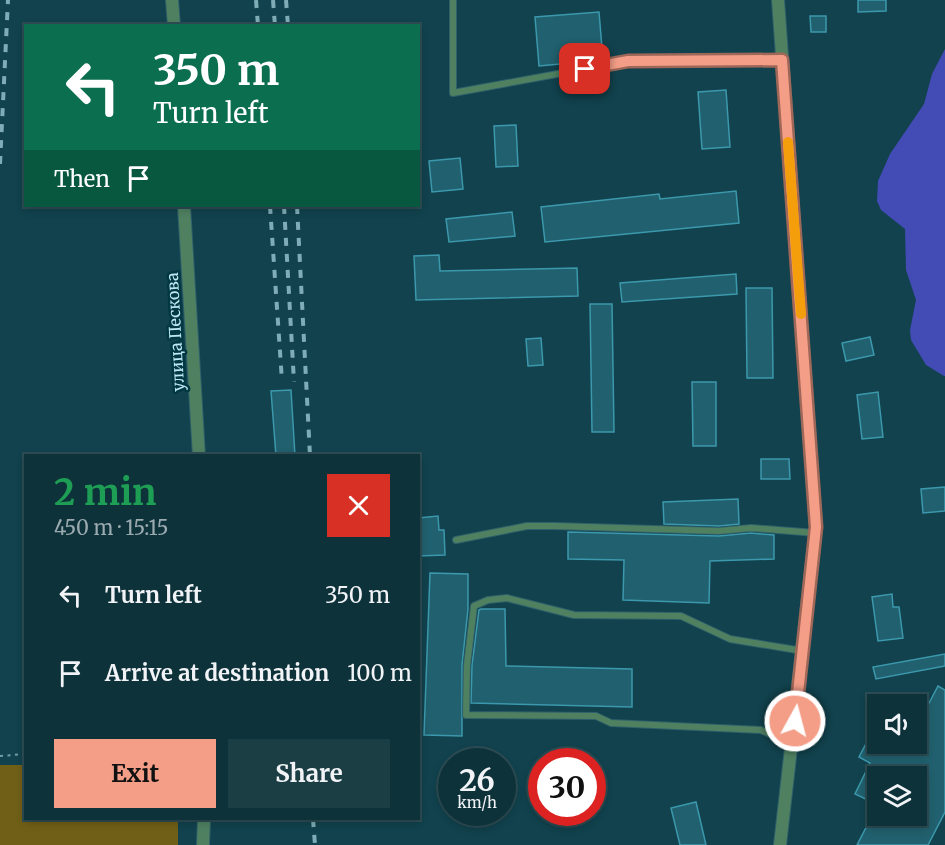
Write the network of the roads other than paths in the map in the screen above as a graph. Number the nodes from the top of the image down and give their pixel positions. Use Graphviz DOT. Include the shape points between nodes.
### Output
graph roads {
  1 [pos="172,0"];
  2 [pos="453,0"];
  3 [pos="778,0"];
  4 [pos="174,24"];
  5 [pos="782,60"];
  6 [pos="184,207"];
  7 [pos="198,454"];
  8 [pos="816,533"];
  9 [pos="456,540"];
  10 [pos="803,651"];
  11 [pos="792,745"];
  12 [pos="204,820"];
  13 [pos="203,845"];
  14 [pos="780,845"];
  1 -- 4 [label="street"];
  2 -- 5 [label="lane" via="453,93 628,61"];
  3 -- 5 [label="street"];
  5 -- 8 [label="street"];
  6 -- 7 [label="street, улица Пескова"];
  8 -- 9 [label="lane" via="751,528 719,531 527,526"];
  8 -- 10 [label="street"];
  10 -- 11 [label="street"];
  10 -- 11 [label="lane" via="730,639 681,616 574,615 507,598 474,606 467,665 466,715 596,716 611,723 761,730"];
  11 -- 14 [label="street"];
  12 -- 13 [label="street"];
}
